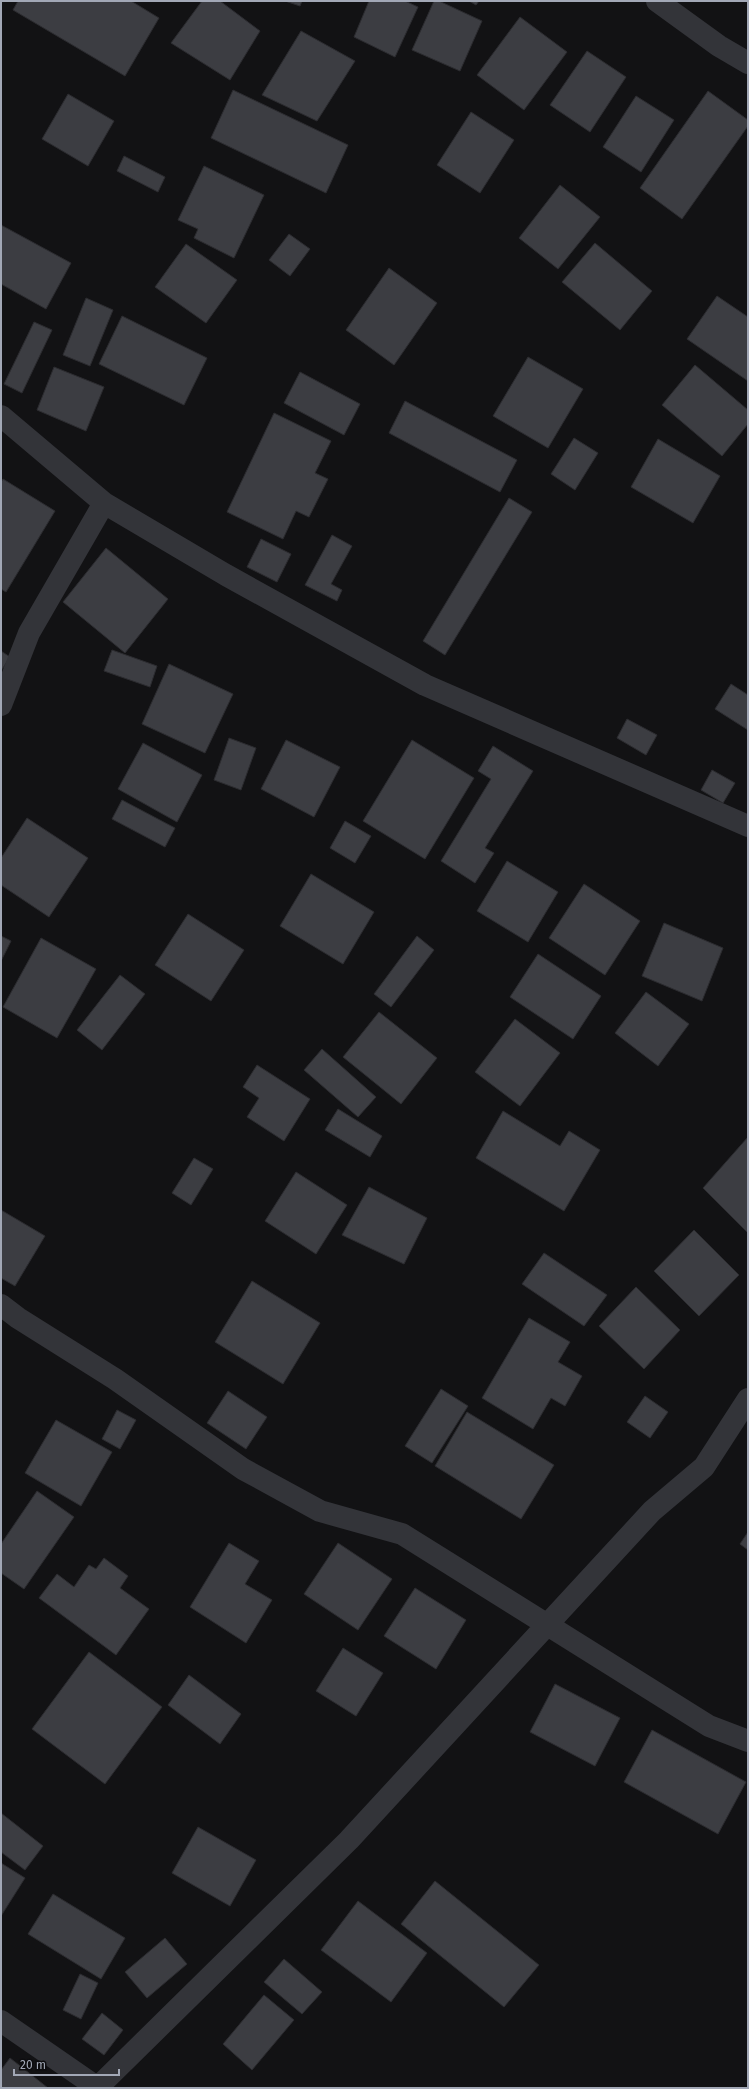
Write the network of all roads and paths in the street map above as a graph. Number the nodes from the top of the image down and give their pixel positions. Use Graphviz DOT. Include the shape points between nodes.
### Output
graph roads {
  1 [pos="657,1"];
  2 [pos="748,63"];
  3 [pos="1,416"];
  4 [pos="104,503"];
  5 [pos="1,705"];
  6 [pos="748,826"];
  7 [pos="1,1304"];
  8 [pos="748,1399"];
  9 [pos="547,1626"];
  10 [pos="748,1741"];
  11 [pos="1,2021"];
  12 [pos="97,2088"];
  1 -- 2 [label="street" via="719,46"];
  3 -- 4 [label="street"];
  4 -- 5 [label="street" via="29,633"];
  4 -- 6 [label="street" via="226,575 425,685"];
  7 -- 9 [label="street" via="18,1318 115,1379 243,1469 320,1510 402,1534"];
  8 -- 9 [label="street" via="704,1467 652,1511"];
  9 -- 10 [label="street" via="709,1726"];
  9 -- 12 [label="street" via="349,1840"];
  11 -- 12 [label="street"];
}
